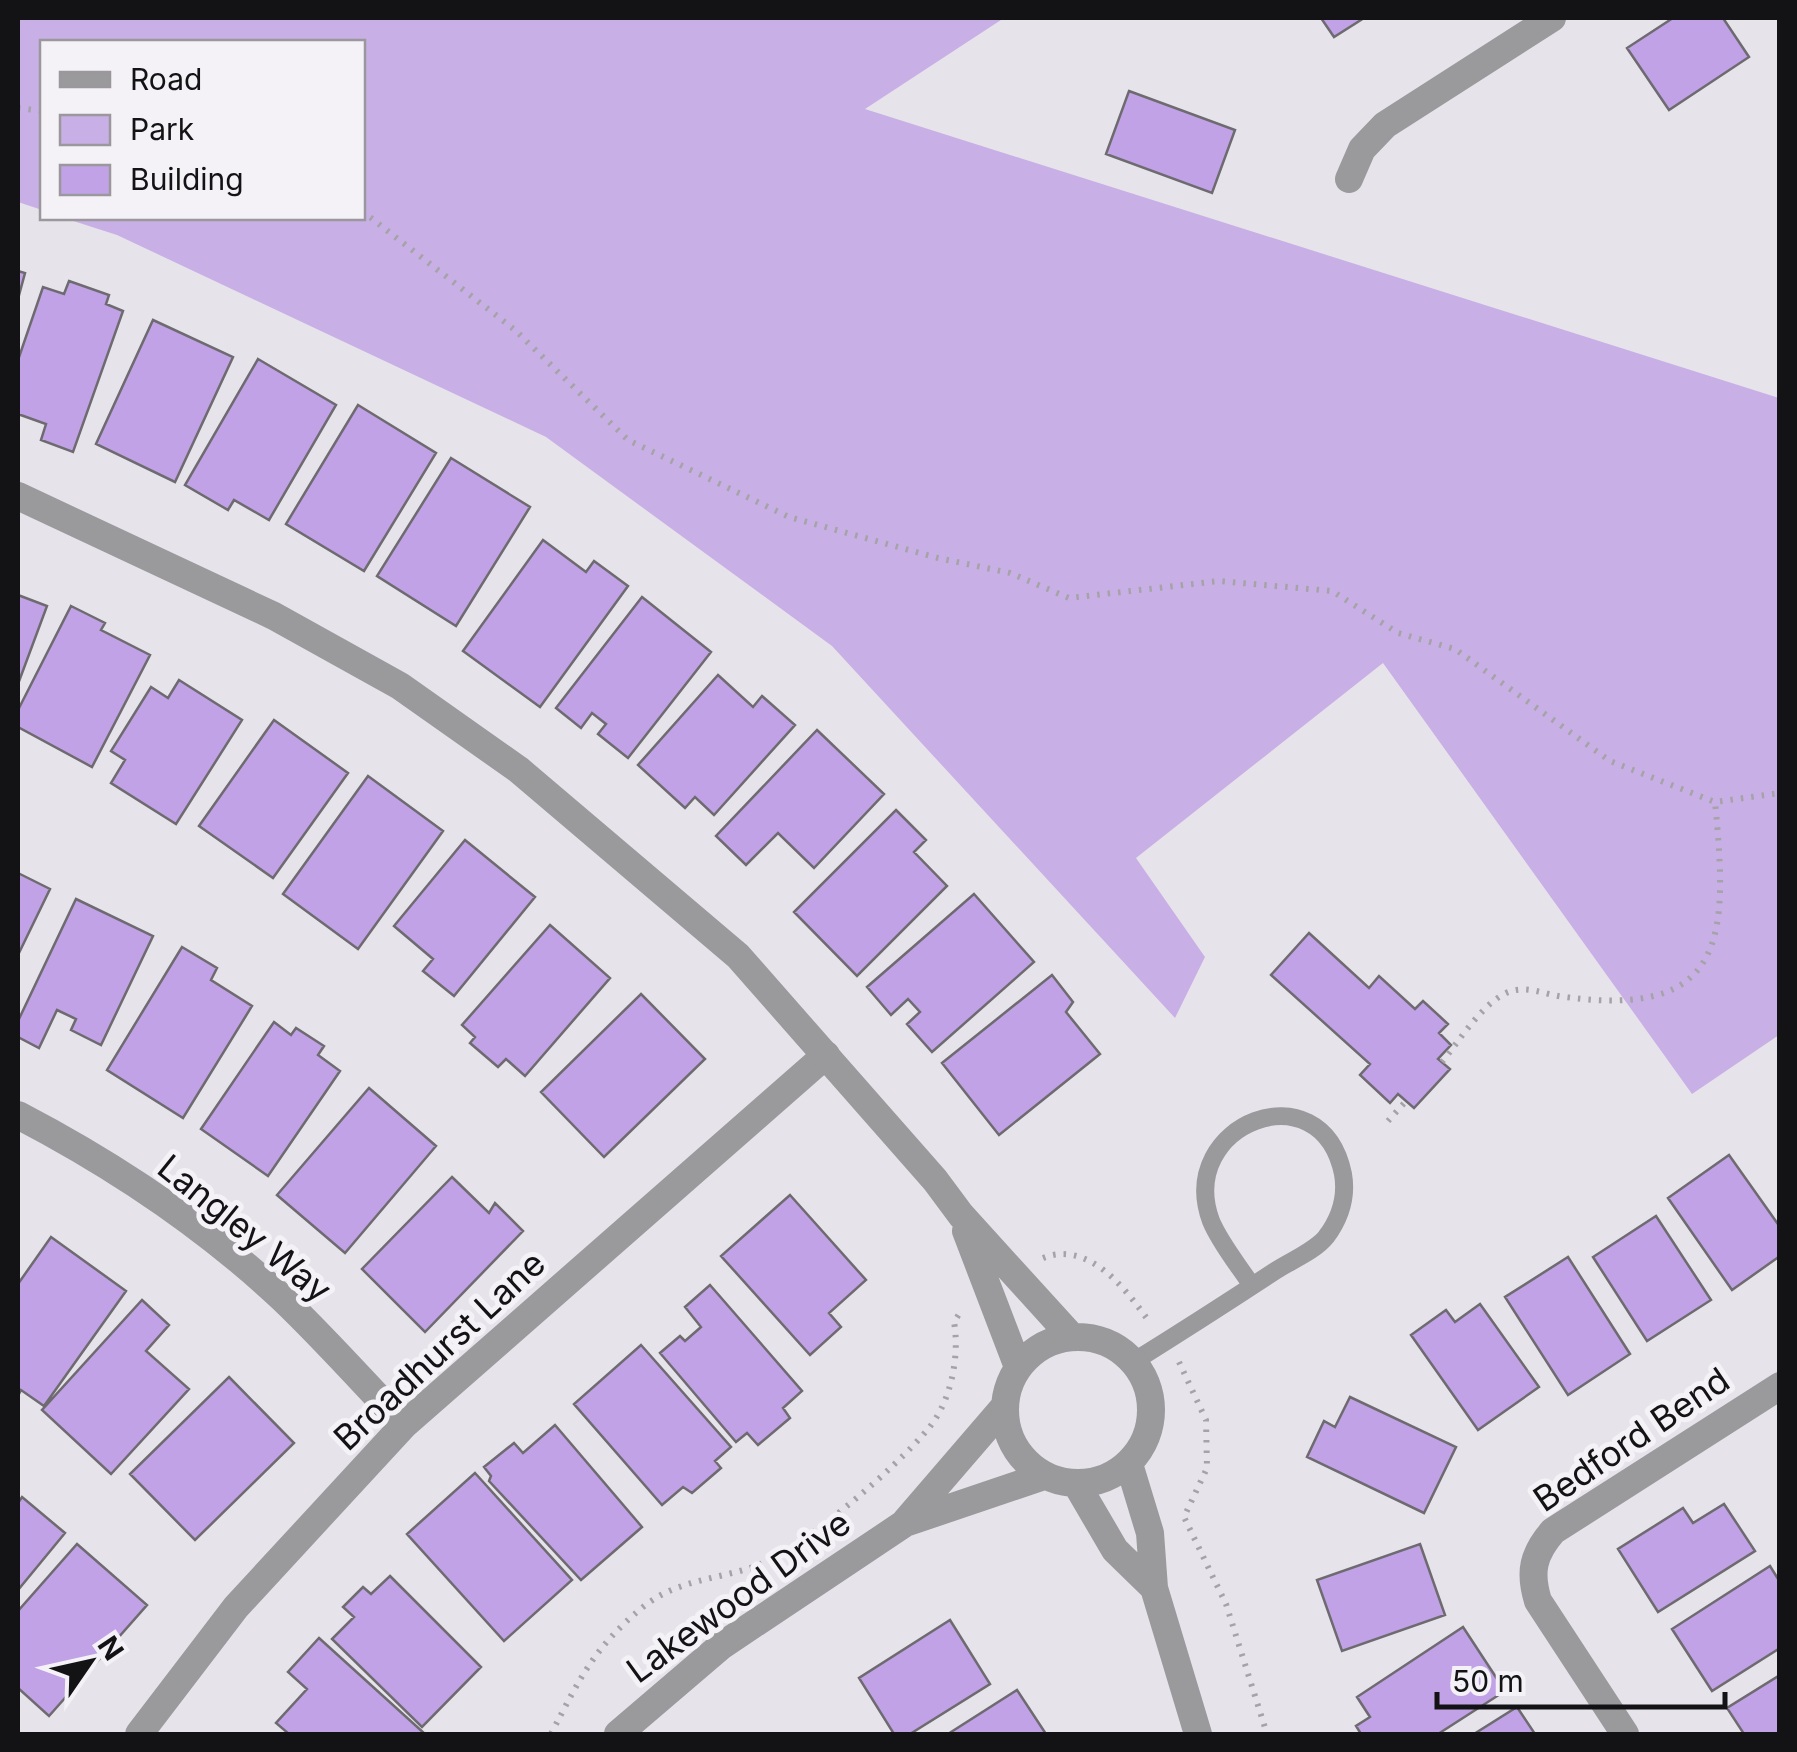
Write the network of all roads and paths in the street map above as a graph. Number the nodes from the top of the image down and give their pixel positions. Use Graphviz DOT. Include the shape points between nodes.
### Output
graph roads {
  1 [pos="1552,18"];
  2 [pos="1349,179"];
  3 [pos="365,213"];
  4 [pos="18,496"];
  5 [pos="1780,794"];
  6 [pos="1715,802"];
  7 [pos="826,1055"];
  8 [pos="1442,1062"];
  9 [pos="1406,1101"];
  10 [pos="18,1115"];
  11 [pos="1388,1121"];
  12 [pos="961,1215"];
  13 [pos="1034,1262"];
  14 [pos="1252,1286"];
  15 [pos="963,1309"];
  16 [pos="1142,1311"];
  17 [pos="1072,1336"];
  18 [pos="1134,1362"];
  19 [pos="1018,1367"];
  20 [pos="1184,1369"];
  21 [pos="1780,1386"];
  22 [pos="1004,1406"];
  23 [pos="404,1425"];
  24 [pos="1129,1464"];
  25 [pos="1044,1476"];
  26 [pos="1077,1485"];
  27 [pos="905,1522"];
  28 [pos="1154,1588"];
  29 [pos="139,1734"];
  30 [pos="551,1734"];
  31 [pos="618,1734"];
  32 [pos="1198,1734"];
  33 [pos="1267,1734"];
  34 [pos="1625,1734"];
  1 -- 2 [label="street" via="1386,125 1362,149"];
  3 -- 6 [label="path" via="515,330 628,440 789,517 1010,572 1069,598 1219,581 1332,591 1398,634 1456,649 1610,761"];
  4 -- 7 [label="street" via="274,616 400,686 626,857 738,956"];
  5 -- 6 [label="path"];
  6 -- 8 [label="path" via="1723,884 1717,934 1682,988 1638,1003 1560,997 1536,988 1504,994"];
  7 -- 12 [label="street"];
  7 -- 23 [label="street, Broadhurst Lane"];
  9 -- 11 [label="path"];
  10 -- 23 [label="street, Langley Way" via="172,1209 280,1297"];
  12 -- 17 [label="street"];
  12 -- 19 [label="street"];
  13 -- 16 [label="path" via="1054,1254 1083,1258 1117,1279"];
  14 -- 14 [label="lane" via="1325,1239 1347,1196 1337,1146 1304,1118 1269,1115 1230,1132 1207,1169 1211,1220"];
  14 -- 18 [label="lane"];
  15 -- 30 [label="path" via="954,1322 958,1347 946,1394 928,1429 840,1512 758,1566 686,1581 645,1605 590,1658"];
  17 -- 18 [label="street" via="1112,1344"];
  17 -- 19 [label="street" via="1051,1341"];
  18 -- 24 [label="street" via="1152,1414 1148,1435"];
  19 -- 22 [label="street"];
  20 -- 33 [label="path" via="1206,1420 1207,1468 1184,1517 1226,1604"];
  21 -- 34 [label="street, Bedford Bend" via="1554,1531 1533,1562 1538,1601"];
  22 -- 25 [label="street" via="1014,1447"];
  22 -- 27 [label="street, Lakewood Drive"];
  23 -- 29 [label="street, Broadhurst Lane" via="236,1607"];
  24 -- 26 [label="street" via="1106,1479"];
  24 -- 28 [label="street" via="1150,1533"];
  25 -- 26 [label="street"];
  25 -- 27 [label="street, Lakewood Drive"];
  26 -- 28 [label="street" via="1114,1550"];
  27 -- 31 [label="street, Lakewood Drive" via="721,1646"];
  28 -- 32 [label="street"];
}
